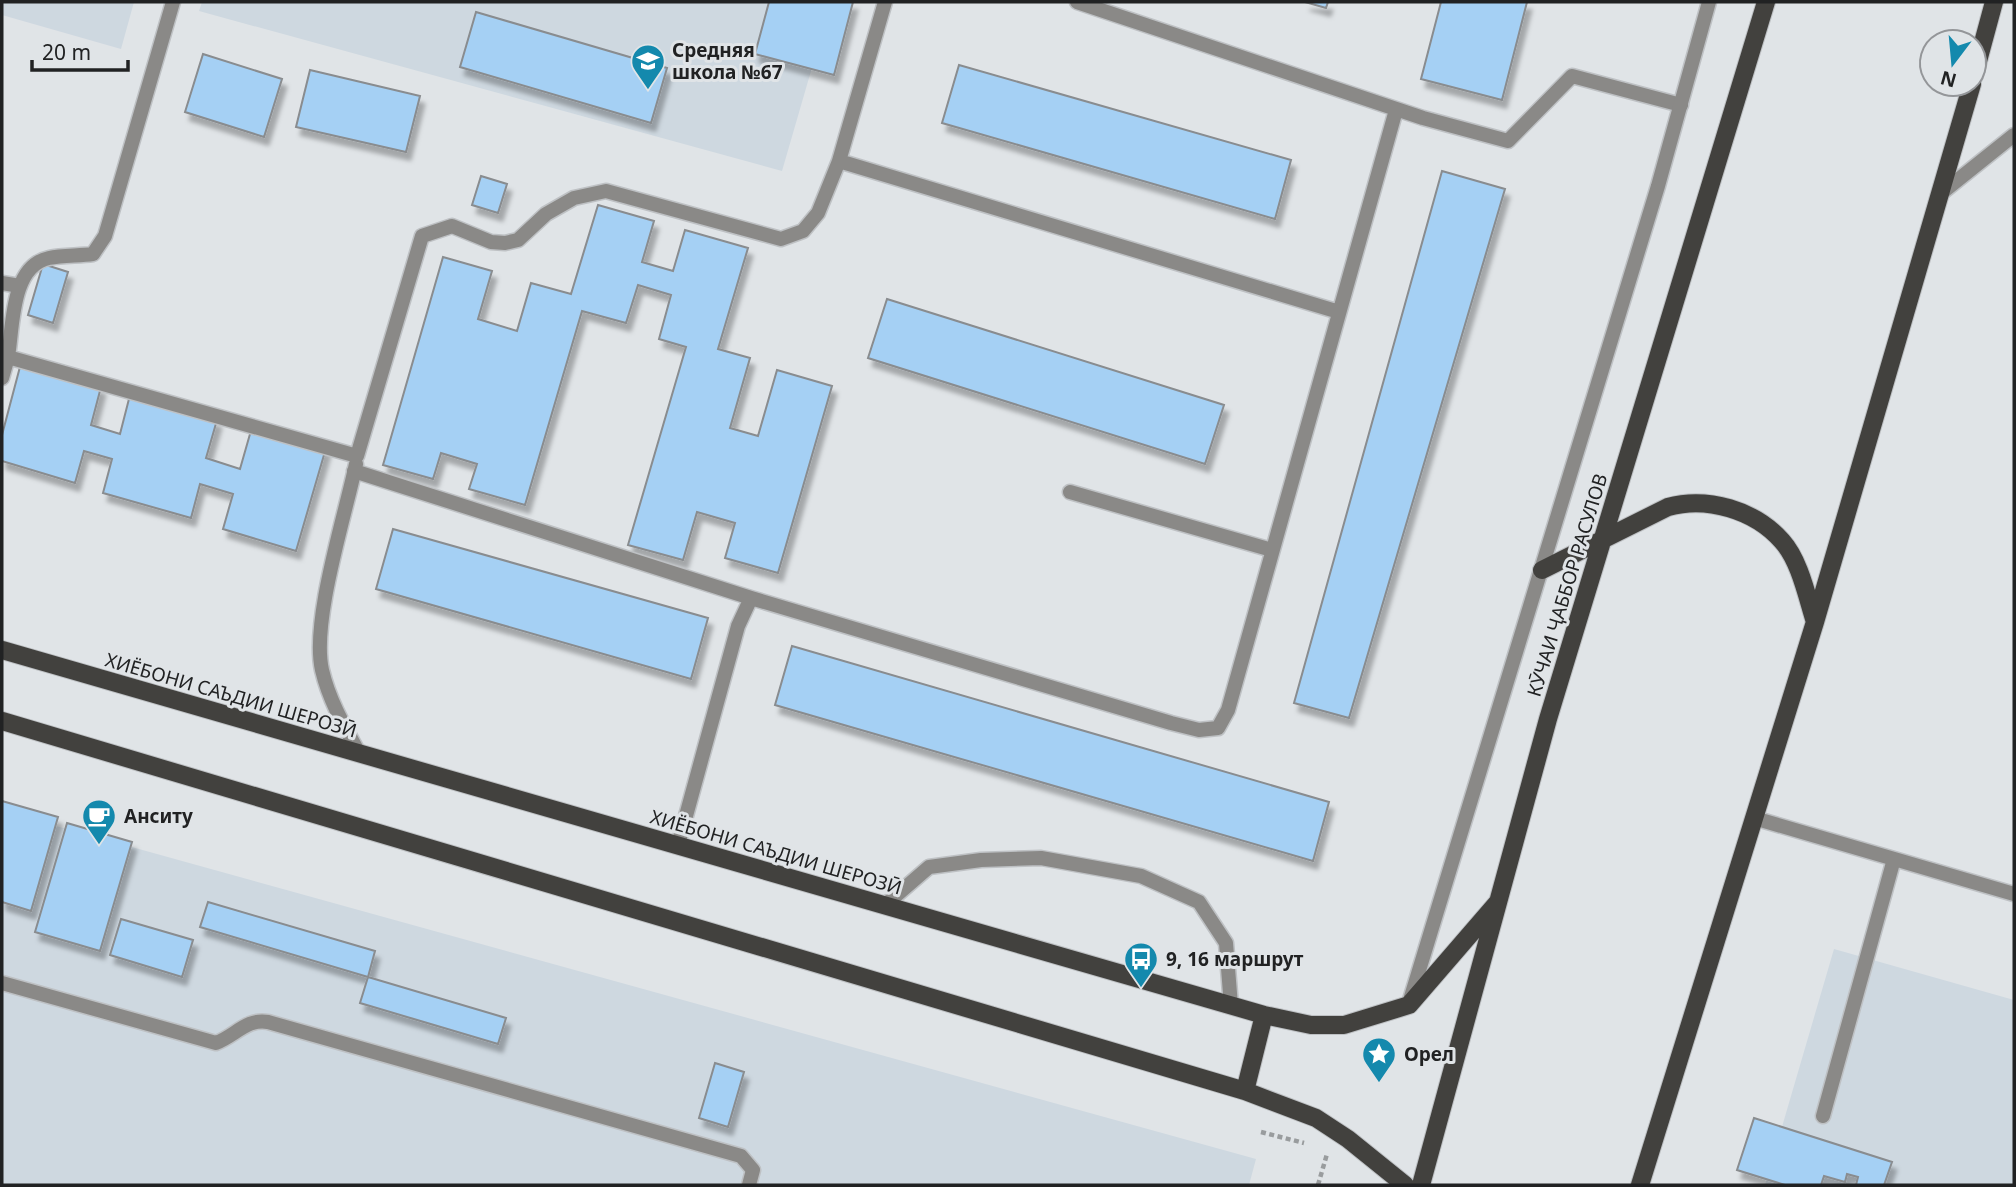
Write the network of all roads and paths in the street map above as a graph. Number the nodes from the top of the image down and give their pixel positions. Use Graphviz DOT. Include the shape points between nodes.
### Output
graph roads {
  1 [pos="173,2"];
  2 [pos="885,2"];
  3 [pos="1077,2"];
  4 [pos="1709,2"];
  5 [pos="1766,2"];
  6 [pos="1994,2"];
  7 [pos="1987,28"];
  8 [pos="1968,98"];
  9 [pos="1681,105"];
  10 [pos="1396,110"];
  11 [pos="2014,135"];
  12 [pos="839,161"];
  13 [pos="1939,195"];
  14 [pos="2,283"];
  15 [pos="20,286"];
  16 [pos="1339,312"];
  17 [pos="8,357"];
  18 [pos="2,378"];
  19 [pos="357,456"];
  20 [pos="354,471"];
  21 [pos="1070,492"];
  22 [pos="1604,538"];
  23 [pos="1272,550"];
  24 [pos="1542,570"];
  25 [pos="751,598"];
  26 [pos="1815,622"];
  27 [pos="2,650"];
  28 [pos="2,721"];
  29 [pos="359,753"];
  30 [pos="1754,818"];
  31 [pos="678,845"];
  32 [pos="1894,859"];
  33 [pos="2014,894"];
  34 [pos="1499,902"];
  35 [pos="884,906"];
  36 [pos="2,983"];
  37 [pos="1409,1004"];
  38 [pos="1231,1006"];
  39 [pos="1264,1015"];
  40 [pos="1245,1091"];
  41 [pos="1823,1116"];
  42 [pos="1261,1132"];
  43 [pos="1315,1146"];
  44 [pos="1328,1149"];
  45 [pos="749,1185"];
  46 [pos="1318,1185"];
  47 [pos="1405,1185"];
  48 [pos="1421,1185"];
  49 [pos="1640,1185"];
  1 -- 15 [label="street" via="105,236 93,254 49,258 31,265"];
  2 -- 12 [label="street"];
  3 -- 10 [label="street"];
  4 -- 9 [label="street"];
  5 -- 22 [label="main road, КӮЧАИ ҶАББОР РАСУЛОВ"];
  6 -- 7 [label="main road"];
  8 -- 13 [label="main road"];
  9 -- 10 [label="street" via="1572,76 1508,141"];
  9 -- 24 [label="street"];
  10 -- 16 [label="street"];
  11 -- 13 [label="street"];
  12 -- 16 [label="street"];
  12 -- 19 [label="street" via="818,213 803,231 781,239 606,191 574,198 512,241 491,242 452,226 422,236"];
  13 -- 26 [label="main road"];
  14 -- 15 [label="street"];
  15 -- 17 [label="street"];
  16 -- 23 [label="street"];
  17 -- 18 [label="street"];
  17 -- 19 [label="street"];
  19 -- 20 [label="street"];
  20 -- 25 [label="street"];
  20 -- 29 [label="street" via="322,616 321,668 335,710"];
  21 -- 23 [label="street"];
  22 -- 24 [label="main road"];
  22 -- 26 [label="main road" via="1687,502 1731,509 1783,542"];
  22 -- 34 [label="main road, КӮЧАИ ҶАББОР РАСУЛОВ" via="1548,719"];
  23 -- 25 [label="street" via="1228,710 1218,728 1199,730"];
  24 -- 37 [label="street"];
  25 -- 31 [label="street" via="738,626"];
  26 -- 30 [label="main road"];
  27 -- 29 [label="main road, ХИЁБОНИ САЪДИИ ШЕРОЗӢ"];
  28 -- 40 [label="main road"];
  29 -- 31 [label="main road, ХИЁБОНИ САЪДИИ ШЕРОЗӢ"];
  30 -- 32 [label="street"];
  30 -- 49 [label="main road"];
  31 -- 35 [label="main road, ХИЁБОНИ САЪДИИ ШЕРОЗӢ"];
  32 -- 33 [label="street"];
  32 -- 41 [label="street"];
  34 -- 37 [label="main road"];
  34 -- 48 [label="main road, КӮЧАИ ҶАББОР РАСУЛОВ"];
  35 -- 38 [label="main road, ХИЁБОНИ САЪДИИ ШЕРОЗӢ"];
  35 -- 38 [label="street" via="929,867 981,860 1041,859 1141,876 1199,902 1226,943"];
  36 -- 45 [label="street" via="216,1043 246,1024 268,1022 741,1156 753,1170"];
  37 -- 39 [label="main road, ХИЁБОНИ САЪДИИ ШЕРОЗӢ" via="1345,1025 1311,1025"];
  38 -- 39 [label="main road, ХИЁБОНИ САЪДИИ ШЕРОЗӢ"];
  39 -- 40 [label="main road"];
  40 -- 47 [label="main road" via="1316,1118"];
  42 -- 43 [label="path"];
  44 -- 46 [label="path"];
}
